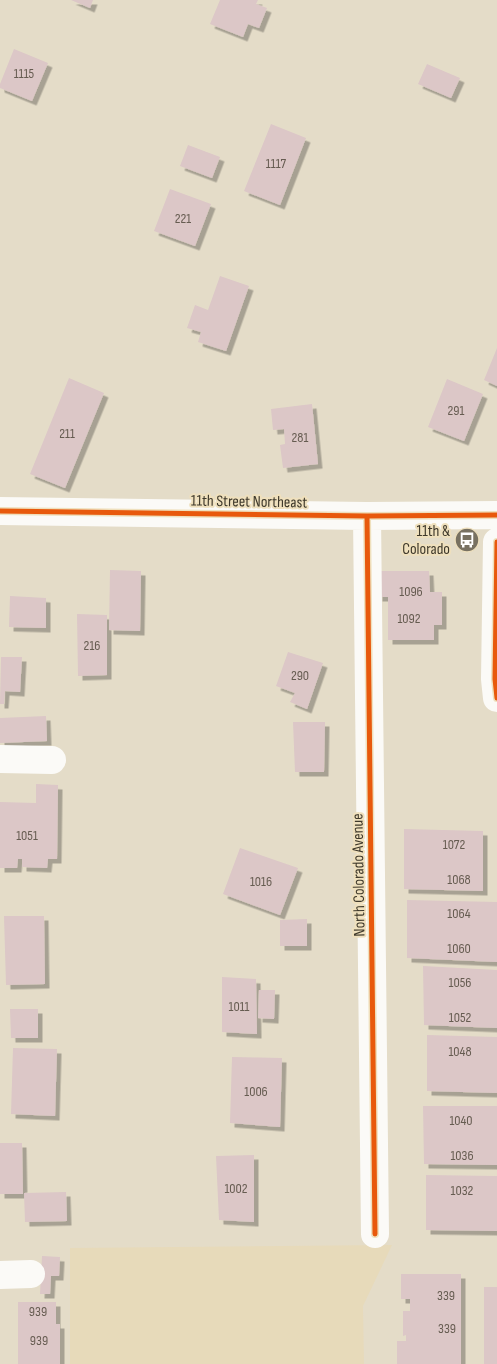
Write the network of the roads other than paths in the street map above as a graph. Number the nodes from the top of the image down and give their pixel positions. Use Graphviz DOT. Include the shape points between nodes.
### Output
graph roads {
  1 [pos="0,512"];
  2 [pos="497,514"];
  3 [pos="367,516"];
  4 [pos="497,542"];
  5 [pos="497,698"];
  6 [pos="0,759"];
  7 [pos="52,760"];
  8 [pos="375,1234"];
  9 [pos="31,1274"];
  10 [pos="0,1275"];
  1 -- 3 [label="street, 11th Street Northeast"];
  2 -- 3 [label="street, 11th Street Northeast"];
  3 -- 8 [label="street, North Colorado Avenue"];
  4 -- 5 [label="street"];
  6 -- 7 [label="street"];
  9 -- 10 [label="street"];
}
